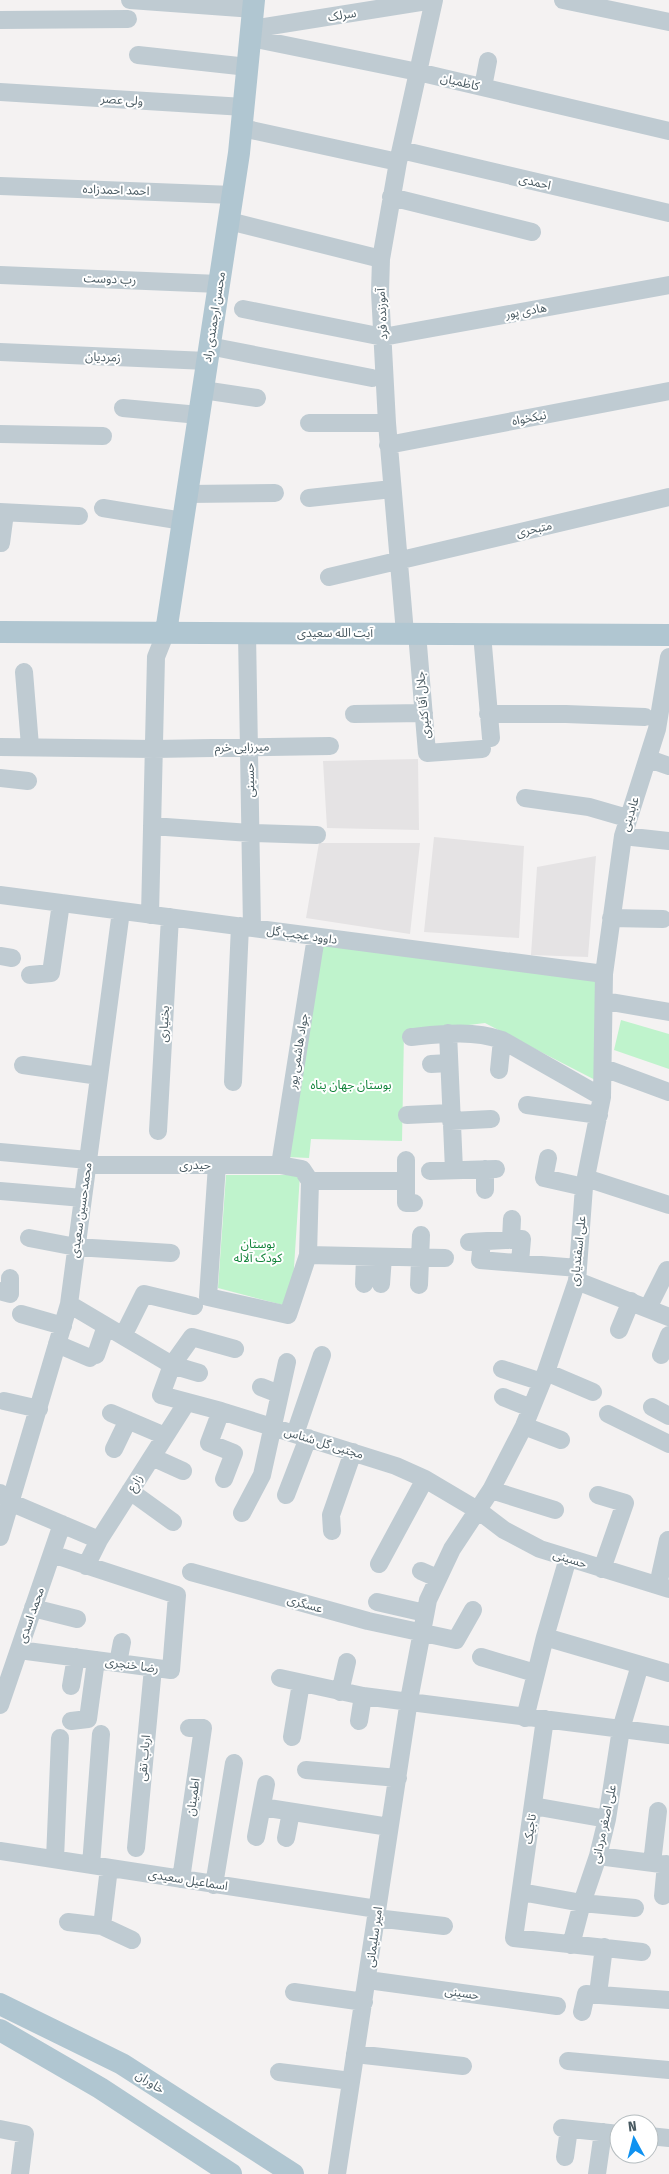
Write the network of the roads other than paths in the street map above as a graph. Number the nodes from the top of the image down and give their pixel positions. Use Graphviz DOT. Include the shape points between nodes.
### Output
graph roads {
  1 [pos="130,0"];
  2 [pos="434,0"];
  3 [pos="563,0"];
  4 [pos="128,19"];
  5 [pos="253,19"];
  6 [pos="0,20"];
  7 [pos="669,22"];
  8 [pos="138,55"];
  9 [pos="488,61"];
  10 [pos="248,67"];
  11 [pos="418,72"];
  12 [pos="483,87"];
  13 [pos="0,92"];
  14 [pos="243,118"];
  15 [pos="669,131"];
  16 [pos="399,156"];
  17 [pos="0,186"];
  18 [pos="233,195"];
  19 [pos="391,197"];
  20 [pos="669,213"];
  21 [pos="229,221"];
  22 [pos="532,232"];
  23 [pos="381,259"];
  24 [pos="0,275"];
  25 [pos="219,284"];
  26 [pos="669,285"];
  27 [pos="243,309"];
  28 [pos="384,337"];
  29 [pos="0,352"];
  30 [pos="208,353"];
  31 [pos="372,378"];
  32 [pos="203,390"];
  33 [pos="669,391"];
  34 [pos="257,398"];
  35 [pos="124,408"];
  36 [pos="200,415"];
  37 [pos="309,423"];
  38 [pos="387,423"];
  39 [pos="0,434"];
  40 [pos="103,436"];
  41 [pos="388,445"];
  42 [pos="392,489"];
  43 [pos="275,493"];
  44 [pos="187,494"];
  45 [pos="309,498"];
  46 [pos="669,498"];
  47 [pos="103,508"];
  48 [pos="3,512"];
  49 [pos="80,516"];
  50 [pos="183,521"];
  51 [pos="1,543"];
  52 [pos="400,560"];
  53 [pos="329,577"];
  54 [pos="0,632"];
  55 [pos="166,632"];
  56 [pos="247,633"];
  57 [pos="411,633"];
  58 [pos="482,634"];
  59 [pos="669,635"];
  60 [pos="669,657"];
  61 [pos="24,672"];
  62 [pos="424,713"];
  63 [pos="354,714"];
  64 [pos="488,714"];
  65 [pos="645,717"];
  66 [pos="663,730"];
  67 [pos="30,746"];
  68 [pos="249,746"];
  69 [pos="330,746"];
  70 [pos="0,747"];
  71 [pos="154,750"];
  72 [pos="648,759"];
  73 [pos="669,766"];
  74 [pos="0,778"];
  75 [pos="28,781"];
  76 [pos="525,798"];
  77 [pos="628,818"];
  78 [pos="152,826"];
  79 [pos="250,833"];
  80 [pos="316,835"];
  81 [pos="623,836"];
  82 [pos="669,841"];
  83 [pos="0,895"];
  84 [pos="61,903"];
  85 [pos="121,911"];
  86 [pos="150,914"];
  87 [pos="170,917"];
  88 [pos="611,918"];
  89 [pos="663,919"];
  90 [pos="246,927"];
  91 [pos="316,936"];
  92 [pos="604,974"];
  93 [pos="30,975"];
  94 [pos="605,1001"];
  95 [pos="669,1011"];
  96 [pos="448,1033"];
  97 [pos="411,1037"];
  98 [pos="502,1040"];
  99 [pos="449,1063"];
  100 [pos="431,1064"];
  101 [pos="24,1065"];
  102 [pos="604,1068"];
  103 [pos="499,1070"];
  104 [pos="99,1076"];
  105 [pos="233,1082"];
  106 [pos="669,1092"];
  107 [pos="602,1097"];
  108 [pos="527,1105"];
  109 [pos="407,1115"];
  110 [pos="599,1115"];
  111 [pos="451,1117"];
  112 [pos="490,1119"];
  113 [pos="158,1132"];
  114 [pos="0,1152"];
  115 [pos="548,1158"];
  116 [pos="406,1160"];
  117 [pos="87,1163"];
  118 [pos="217,1165"];
  119 [pos="280,1165"];
  120 [pos="454,1170"];
  121 [pos="430,1172"];
  122 [pos="306,1175"];
  123 [pos="404,1181"];
  124 [pos="585,1183"];
  125 [pos="485,1190"];
  126 [pos="0,1191"];
  127 [pos="83,1198"];
  128 [pos="414,1203"];
  129 [pos="669,1205"];
  130 [pos="512,1219"];
  131 [pos="421,1235"];
  132 [pos="29,1238"];
  133 [pos="511,1240"];
  134 [pos="76,1247"];
  135 [pos="171,1253"];
  136 [pos="308,1255"];
  137 [pos="365,1257"];
  138 [pos="383,1257"];
  139 [pos="419,1257"];
  140 [pos="444,1258"];
  141 [pos="520,1262"];
  142 [pos="667,1270"];
  143 [pos="577,1274"];
  144 [pos="419,1285"];
  145 [pos="631,1301"];
  146 [pos="201,1302"];
  147 [pos="69,1304"];
  148 [pos="648,1308"];
  149 [pos="21,1314"];
  150 [pos="669,1317"];
  151 [pos="63,1326"];
  152 [pos="106,1326"];
  153 [pos="619,1330"];
  154 [pos="669,1335"];
  155 [pos="123,1336"];
  156 [pos="57,1344"];
  157 [pos="235,1349"];
  158 [pos="661,1355"];
  159 [pos="322,1356"];
  160 [pos="287,1362"];
  161 [pos="172,1365"];
  162 [pos="502,1369"];
  163 [pos="199,1373"];
  164 [pos="544,1377"];
  165 [pos="261,1387"];
  166 [pos="593,1392"];
  167 [pos="279,1394"];
  168 [pos="503,1397"];
  169 [pos="4,1401"];
  170 [pos="187,1402"];
  171 [pos="652,1407"];
  172 [pos="531,1408"];
  173 [pos="39,1409"];
  174 [pos="221,1412"];
  175 [pos="111,1414"];
  176 [pos="608,1414"];
  177 [pos="669,1416"];
  178 [pos="128,1420"];
  179 [pos="524,1426"];
  180 [pos="271,1427"];
  181 [pos="165,1436"];
  182 [pos="301,1436"];
  183 [pos="561,1440"];
  184 [pos="668,1441"];
  185 [pos="114,1449"];
  186 [pos="353,1452"];
  187 [pos="152,1457"];
  188 [pos="183,1471"];
  189 [pos="224,1479"];
  190 [pos="425,1479"];
  191 [pos="130,1490"];
  192 [pos="491,1490"];
  193 [pos="598,1494"];
  194 [pos="286,1495"];
  195 [pos="6,1498"];
  196 [pos="555,1510"];
  197 [pos="479,1511"];
  198 [pos="242,1513"];
  199 [pos="173,1522"];
  200 [pos="62,1524"];
  201 [pos="332,1531"];
  202 [pos="0,1537"];
  203 [pos="664,1539"];
  204 [pos="99,1540"];
  205 [pos="52,1554"];
  206 [pos="568,1558"];
  207 [pos="379,1564"];
  208 [pos="86,1566"];
  209 [pos="602,1569"];
  210 [pos="191,1572"];
  211 [pos="663,1587"];
  212 [pos="377,1602"];
  213 [pos="33,1608"];
  214 [pos="474,1610"];
  215 [pos="425,1613"];
  216 [pos="77,1619"];
  217 [pos="420,1633"];
  218 [pos="544,1636"];
  219 [pos="122,1642"];
  220 [pos="19,1650"];
  221 [pos="76,1657"];
  222 [pos="481,1657"];
  223 [pos="96,1660"];
  224 [pos="347,1662"];
  225 [pos="118,1663"];
  226 [pos="640,1664"];
  227 [pos="153,1668"];
  228 [pos="669,1673"];
  229 [pos="535,1674"];
  230 [pos="280,1678"];
  231 [pos="301,1683"];
  232 [pos="71,1686"];
  233 [pos="340,1692"];
  234 [pos="362,1696"];
  235 [pos="408,1700"];
  236 [pos="0,1705"];
  237 [pos="525,1718"];
  238 [pos="545,1719"];
  239 [pos="71,1721"];
  240 [pos="359,1721"];
  241 [pos="189,1728"];
  242 [pos="621,1729"];
  243 [pos="100,1734"];
  244 [pos="669,1735"];
  245 [pos="292,1737"];
  246 [pos="60,1738"];
  247 [pos="234,1763"];
  248 [pos="306,1770"];
  249 [pos="398,1778"];
  250 [pos="266,1784"];
  251 [pos="533,1806"];
  252 [pos="262,1807"];
  253 [pos="658,1811"];
  254 [pos="291,1812"];
  255 [pos="607,1819"];
  256 [pos="389,1827"];
  257 [pos="256,1837"];
  258 [pos="286,1838"];
  259 [pos="136,1848"];
  260 [pos="0,1850"];
  261 [pos="598,1856"];
  262 [pos="55,1859"];
  263 [pos="662,1864"];
  264 [pos="91,1865"];
  265 [pos="109,1868"];
  266 [pos="181,1879"];
  267 [pos="214,1885"];
  268 [pos="521,1892"];
  269 [pos="663,1896"];
  270 [pos="582,1902"];
  271 [pos="635,1908"];
  272 [pos="376,1914"];
  273 [pos="68,1922"];
  274 [pos="102,1926"];
  275 [pos="444,1926"];
  276 [pos="132,1940"];
  277 [pos="571,1945"];
  278 [pos="604,1947"];
  279 [pos="642,1952"];
  280 [pos="368,1980"];
  281 [pos="294,1992"];
  282 [pos="598,1994"];
  283 [pos="669,2000"];
  284 [pos="364,2002"];
  285 [pos="0,2004"];
  286 [pos="557,2006"];
  287 [pos="582,2012"];
  288 [pos="0,2030"];
  289 [pos="355,2054"];
  290 [pos="568,2060"];
  291 [pos="463,2066"];
  292 [pos="669,2070"];
  293 [pos="278,2072"];
  294 [pos="351,2081"];
  295 [pos="0,2129"];
  296 [pos="609,2133"];
  297 [pos="609,2139"];
  298 [pos="565,2157"];
  299 [pos="20,2174"];
  300 [pos="232,2174"];
  301 [pos="293,2174"];
  302 [pos="337,2174"];
  303 [pos="597,2174"];
  1 -- 5 [label="street"];
  2 -- 5 [label="street, سرلک"];
  2 -- 11 [label="street, آموزنده فرد"];
  3 -- 7 [label="street"];
  4 -- 6 [label="street"];
  5 -- 10 [label="main road, محسن ارجمندی راد"];
  5 -- 11 [label="street, کاظمیان"];
  8 -- 10 [label="street"];
  9 -- 12 [label="street"];
  10 -- 14 [label="main road, محسن ارجمندی راد"];
  11 -- 12 [label="street, کاظمیان"];
  11 -- 16 [label="street, آموزنده فرد"];
  12 -- 15 [label="street, کاظمیان"];
  13 -- 14 [label="street, ولی عصر"];
  14 -- 16 [label="street, ولی عصر"];
  14 -- 18 [label="main road, محسن ارجمندی راد"];
  16 -- 19 [label="street, آموزنده فرد"];
  16 -- 20 [label="street, احمدی"];
  17 -- 18 [label="street, احمد احمدزاده"];
  18 -- 21 [label="main road, محسن ارجمندی راد"];
  19 -- 22 [label="street"];
  19 -- 23 [label="street, آموزنده فرد"];
  21 -- 23 [label="street"];
  21 -- 25 [label="main road, محسن ارجمندی راد"];
  23 -- 28 [label="street, آموزنده فرد"];
  24 -- 25 [label="street, رب دوست"];
  25 -- 30 [label="main road, محسن ارجمندی راد"];
  26 -- 28 [label="street, هادی پور"];
  27 -- 28 [label="street"];
  28 -- 38 [label="street, آموزنده فرد"];
  29 -- 30 [label="street, زمردیان"];
  30 -- 31 [label="street, زمردیان"];
  30 -- 32 [label="main road, محسن ارجمندی راد"];
  32 -- 34 [label="street"];
  32 -- 36 [label="main road, محسن ارجمندی راد"];
  33 -- 41 [label="street, نیکخواه"];
  35 -- 36 [label="street"];
  36 -- 44 [label="main road, محسن ارجمندی راد"];
  37 -- 38 [label="street"];
  38 -- 41 [label="street, آموزنده فرد"];
  39 -- 40 [label="street"];
  41 -- 42 [label="street, آموزنده فرد"];
  42 -- 45 [label="street"];
  42 -- 52 [label="street, آموزنده فرد"];
  43 -- 44 [label="street"];
  44 -- 50 [label="main road, محسن ارجمندی راد"];
  46 -- 52 [label="street, متبحری"];
  47 -- 50 [label="street"];
  48 -- 49 [label="street"];
  48 -- 51 [label="street"];
  50 -- 55 [label="main road, محسن ارجمندی راد"];
  52 -- 53 [label="street, متبحری"];
  52 -- 57 [label="street, آموزنده فرد"];
  54 -- 55 [label="main road, آیت الله سعیدی"];
  55 -- 56 [label="main road, آیت الله سعیدی"];
  55 -- 71 [label="street" via="156,656"];
  56 -- 57 [label="main road, آیت الله سعیدی"];
  56 -- 68 [label="street, حسینی"];
  57 -- 58 [label="main road, آیت الله سعیدی"];
  57 -- 62 [label="street, جلال آقا کثیری"];
  58 -- 59 [label="main road, آیت الله سعیدی"];
  58 -- 64 [label="street"];
  60 -- 66 [label="street, عابدینی"];
  61 -- 67 [label="street"];
  62 -- 63 [label="street"];
  62 -- 64 [label="street, جلال آقا کثیری" via="427,753 486,743"];
  64 -- 65 [label="street" via="523,708 567,707 609,708"];
  66 -- 72 [label="street, عابدینی"];
  67 -- 70 [label="street, میرزایی خرم"];
  67 -- 71 [label="street, میرزایی خرم"];
  68 -- 69 [label="street, میرزایی خرم"];
  68 -- 71 [label="street, میرزایی خرم"];
  68 -- 79 [label="street, حسینی"];
  71 -- 78 [label="street"];
  72 -- 73 [label="street"];
  72 -- 77 [label="street, عابدینی"];
  74 -- 75 [label="street"];
  76 -- 77 [label="street" via="589,807"];
  77 -- 81 [label="street, عابدینی"];
  78 -- 79 [label="street"];
  78 -- 86 [label="street"];
  79 -- 80 [label="street"];
  79 -- 90 [label="street, حسینی"];
  81 -- 82 [label="street"];
  81 -- 88 [label="street, عابدینی"];
  83 -- 84 [label="street, داوود عجب گل"];
  84 -- 85 [label="street, داوود عجب گل"];
  84 -- 93 [label="street" via="51,973"];
  85 -- 86 [label="street, داوود عجب گل"];
  85 -- 104 [label="street, محمدحسین سعیدی"];
  86 -- 87 [label="street, داوود عجب گل"];
  87 -- 90 [label="street, داوود عجب گل"];
  87 -- 113 [label="street, بختیاری"];
  88 -- 89 [label="street"];
  88 -- 92 [label="street, عابدینی"];
  90 -- 91 [label="street, داوود عجب گل"];
  90 -- 105 [label="street, حسینی"];
  91 -- 92 [label="street, داوود عجب گل"];
  91 -- 119 [label="street, جواد هاشمی پور"];
  92 -- 94 [label="street, علی اسفندیاری"];
  94 -- 95 [label="street"];
  94 -- 102 [label="street, علی اسفندیاری"];
  96 -- 97 [label="street"];
  96 -- 98 [label="street" via="485,1034"];
  96 -- 99 [label="street"];
  98 -- 103 [label="street"];
  98 -- 107 [label="street"];
  99 -- 100 [label="street"];
  99 -- 111 [label="street"];
  101 -- 104 [label="street"];
  102 -- 106 [label="street"];
  102 -- 107 [label="street, علی اسفندیاری"];
  104 -- 117 [label="street, محمدحسین سعیدی"];
  107 -- 110 [label="street, علی اسفندیاری"];
  108 -- 110 [label="street"];
  109 -- 111 [label="street"];
  110 -- 124 [label="street, علی اسفندیاری"];
  111 -- 112 [label="street"];
  111 -- 120 [label="street"];
  114 -- 117 [label="street, حیدری"];
  115 -- 124 [label="street" via="544,1178"];
  116 -- 123 [label="street"];
  117 -- 118 [label="street, حیدری"];
  117 -- 127 [label="street, محمدحسین سعیدی"];
  118 -- 119 [label="street, حیدری"];
  118 -- 146 [label="street"];
  119 -- 122 [label="street, حیدری"];
  120 -- 121 [label="street"];
  120 -- 125 [label="street" via="490,1169"];
  122 -- 123 [label="street, حیدری"];
  122 -- 136 [label="street"];
  123 -- 128 [label="street" via="406,1203"];
  124 -- 129 [label="street"];
  124 -- 143 [label="street, علی اسفندیاری"];
  126 -- 127 [label="street"];
  127 -- 134 [label="street, محمدحسین سعیدی"];
  130 -- 133 [label="street"];
  131 -- 139 [label="street"];
  132 -- 134 [label="street"];
  133 -- 141 [label="street" via="522,1239"];
  133 -- 141 [label="street" via="476,1242 480,1260"];
  134 -- 135 [label="street"];
  134 -- 147 [label="street, محمدحسین سعیدی"];
  136 -- 137 [label="street"];
  136 -- 146 [label="street" via="288,1315"];
  137 -- 138 [label="street"];
  137 -- 138 [label="street" via="373,1284"];
  138 -- 139 [label="street"];
  139 -- 140 [label="street"];
  139 -- 144 [label="street"];
  141 -- 143 [label="street"];
  142 -- 148 [label="street"];
  143 -- 145 [label="street"];
  143 -- 164 [label="street, علی اسفندیاری"];
  145 -- 148 [label="street"];
  145 -- 153 [label="street"];
  146 -- 155 [label="street" via="144,1294"];
  147 -- 151 [label="street, محمدحسین سعیدی"];
  147 -- 152 [label="street"];
  148 -- 150 [label="street"];
  149 -- 151 [label="street"];
  151 -- 156 [label="street, محمدحسین سعیدی"];
  152 -- 155 [label="street"];
  152 -- 156 [label="street" via="93,1356"];
  154 -- 158 [label="street"];
  155 -- 161 [label="street"];
  156 -- 173 [label="street, محمدحسین سعیدی"];
  157 -- 161 [label="street" via="192,1337"];
  159 -- 182 [label="street"];
  160 -- 167 [label="street"];
  161 -- 163 [label="street"];
  161 -- 170 [label="street, مجتبی گل شناس" via="161,1395"];
  162 -- 164 [label="street"];
  164 -- 166 [label="street"];
  164 -- 172 [label="street, علی اسفندیاری"];
  165 -- 167 [label="street"];
  167 -- 180 [label="street"];
  168 -- 172 [label="street"];
  169 -- 173 [label="street"];
  170 -- 174 [label="street, مجتبی گل شناس"];
  170 -- 181 [label="street, زارع"];
  171 -- 177 [label="street"];
  172 -- 179 [label="street, علی اسفندیاری"];
  173 -- 195 [label="street, محمدحسین سعیدی"];
  174 -- 180 [label="street, مجتبی گل شناس"];
  174 -- 189 [label="street" via="209,1443 234,1453"];
  175 -- 178 [label="street"];
  176 -- 184 [label="street"];
  178 -- 181 [label="street"];
  178 -- 185 [label="street"];
  179 -- 183 [label="street"];
  179 -- 192 [label="street, علی اسفندیاری"];
  180 -- 182 [label="street, مجتبی گل شناس"];
  180 -- 198 [label="street" via="262,1475"];
  181 -- 187 [label="street, زارع"];
  182 -- 186 [label="street, مجتبی گل شناس"];
  182 -- 194 [label="street"];
  186 -- 190 [label="street, مجتبی گل شناس"];
  186 -- 201 [label="street" via="331,1516"];
  187 -- 188 [label="street"];
  187 -- 191 [label="street, زارع"];
  190 -- 197 [label="street, مجتبی گل شناس"];
  190 -- 207 [label="street"];
  191 -- 199 [label="street"];
  191 -- 204 [label="street, زارع"];
  192 -- 196 [label="street"];
  192 -- 197 [label="street, علی اسفندیاری"];
  193 -- 209 [label="street" via="625,1503"];
  195 -- 200 [label="street"];
  195 -- 202 [label="street, محمدحسین سعیدی"];
  197 -- 206 [label="street, حسینی" via="504,1530 540,1549"];
  197 -- 215 [label="street, امیر سلیمانی" via="429,1575"];
  200 -- 204 [label="street"];
  200 -- 205 [label="street, محمد اسدی"];
  203 -- 211 [label="street"];
  204 -- 208 [label="street, زارع"];
  205 -- 208 [label="street"];
  205 -- 213 [label="street, محمد اسدی"];
  206 -- 209 [label="street, حسینی"];
  206 -- 218 [label="street"];
  208 -- 227 [label="street, رضا خنجری" via="177,1595 171,1670"];
  209 -- 211 [label="street, حسینی"];
  210 -- 217 [label="street, عسگری"];
  212 -- 215 [label="street"];
  213 -- 216 [label="street"];
  213 -- 220 [label="street, محمد اسدی"];
  214 -- 217 [label="street, عسگری" via="456,1640"];
  215 -- 217 [label="street, امیر سلیمانی"];
  217 -- 235 [label="street, امیر سلیمانی"];
  218 -- 226 [label="street"];
  218 -- 229 [label="street"];
  219 -- 225 [label="street"];
  220 -- 221 [label="street, رضا خنجری"];
  220 -- 236 [label="street, محمد اسدی"];
  221 -- 223 [label="street, رضا خنجری"];
  221 -- 232 [label="street"];
  222 -- 229 [label="street"];
  223 -- 225 [label="street, رضا خنجری"];
  223 -- 239 [label="street" via="88,1720"];
  224 -- 233 [label="street"];
  225 -- 227 [label="street, رضا خنجری"];
  226 -- 228 [label="street"];
  226 -- 242 [label="street, علی اصغر مردانی"];
  227 -- 259 [label="street, ارباب تقی"];
  229 -- 237 [label="street"];
  230 -- 231 [label="street"];
  231 -- 233 [label="street"];
  231 -- 245 [label="street"];
  233 -- 234 [label="street"];
  234 -- 235 [label="street"];
  234 -- 240 [label="street"];
  235 -- 237 [label="street"];
  235 -- 249 [label="street, امیر سلیمانی"];
  237 -- 238 [label="street"];
  238 -- 242 [label="street"];
  238 -- 251 [label="street, تاجیک"];
  241 -- 266 [label="street, اطمینان" via="203,1728"];
  242 -- 244 [label="street"];
  242 -- 255 [label="street, علی اصغر مردانی"];
  243 -- 264 [label="street"];
  246 -- 262 [label="street"];
  247 -- 267 [label="street"];
  248 -- 249 [label="street"];
  249 -- 256 [label="street, امیر سلیمانی"];
  250 -- 252 [label="street"];
  251 -- 255 [label="street"];
  251 -- 268 [label="street, تاجیک"];
  252 -- 254 [label="street"];
  252 -- 257 [label="street"];
  253 -- 263 [label="street"];
  254 -- 256 [label="street"];
  254 -- 258 [label="street"];
  255 -- 261 [label="street, علی اصغر مردانی"];
  256 -- 272 [label="street, امیر سلیمانی"];
  260 -- 262 [label="street, اسماعیل سعیدی"];
  261 -- 263 [label="street"];
  261 -- 270 [label="street, علی اصغر مردانی"];
  262 -- 264 [label="street, اسماعیل سعیدی"];
  263 -- 269 [label="street"];
  264 -- 265 [label="street, اسماعیل سعیدی"];
  265 -- 266 [label="street, اسماعیل سعیدی"];
  265 -- 274 [label="street"];
  266 -- 267 [label="street, اسماعیل سعیدی"];
  267 -- 272 [label="street, اسماعیل سعیدی"];
  268 -- 270 [label="street"];
  268 -- 277 [label="street, تاجیک" via="514,1938"];
  270 -- 271 [label="street"];
  270 -- 277 [label="street, علی اصغر مردانی"];
  272 -- 275 [label="street, اسماعیل سعیدی"];
  272 -- 280 [label="street, امیر سلیمانی"];
  273 -- 274 [label="street"];
  274 -- 276 [label="street"];
  277 -- 278 [label="street"];
  278 -- 279 [label="street"];
  278 -- 282 [label="street"];
  280 -- 284 [label="street, امیر سلیمانی"];
  280 -- 286 [label="street, حسینی"];
  281 -- 284 [label="street"];
  282 -- 283 [label="street"];
  282 -- 287 [label="street" via="586,1994"];
  284 -- 289 [label="street, امیر سلیمانی"];
  285 -- 301 [label="main road, خاوران" via="122,2064"];
  288 -- 300 [label="main road" via="100,2088"];
  289 -- 291 [label="street"];
  289 -- 294 [label="street, امیر سلیمانی"];
  290 -- 292 [label="street"];
  293 -- 294 [label="street"];
  294 -- 302 [label="street, امیر سلیمانی"];
  295 -- 299 [label="street" via="25,2134"];
  296 -- 298 [label="street" via="565,2128"];
  297 -- 303 [label="street"];
}
